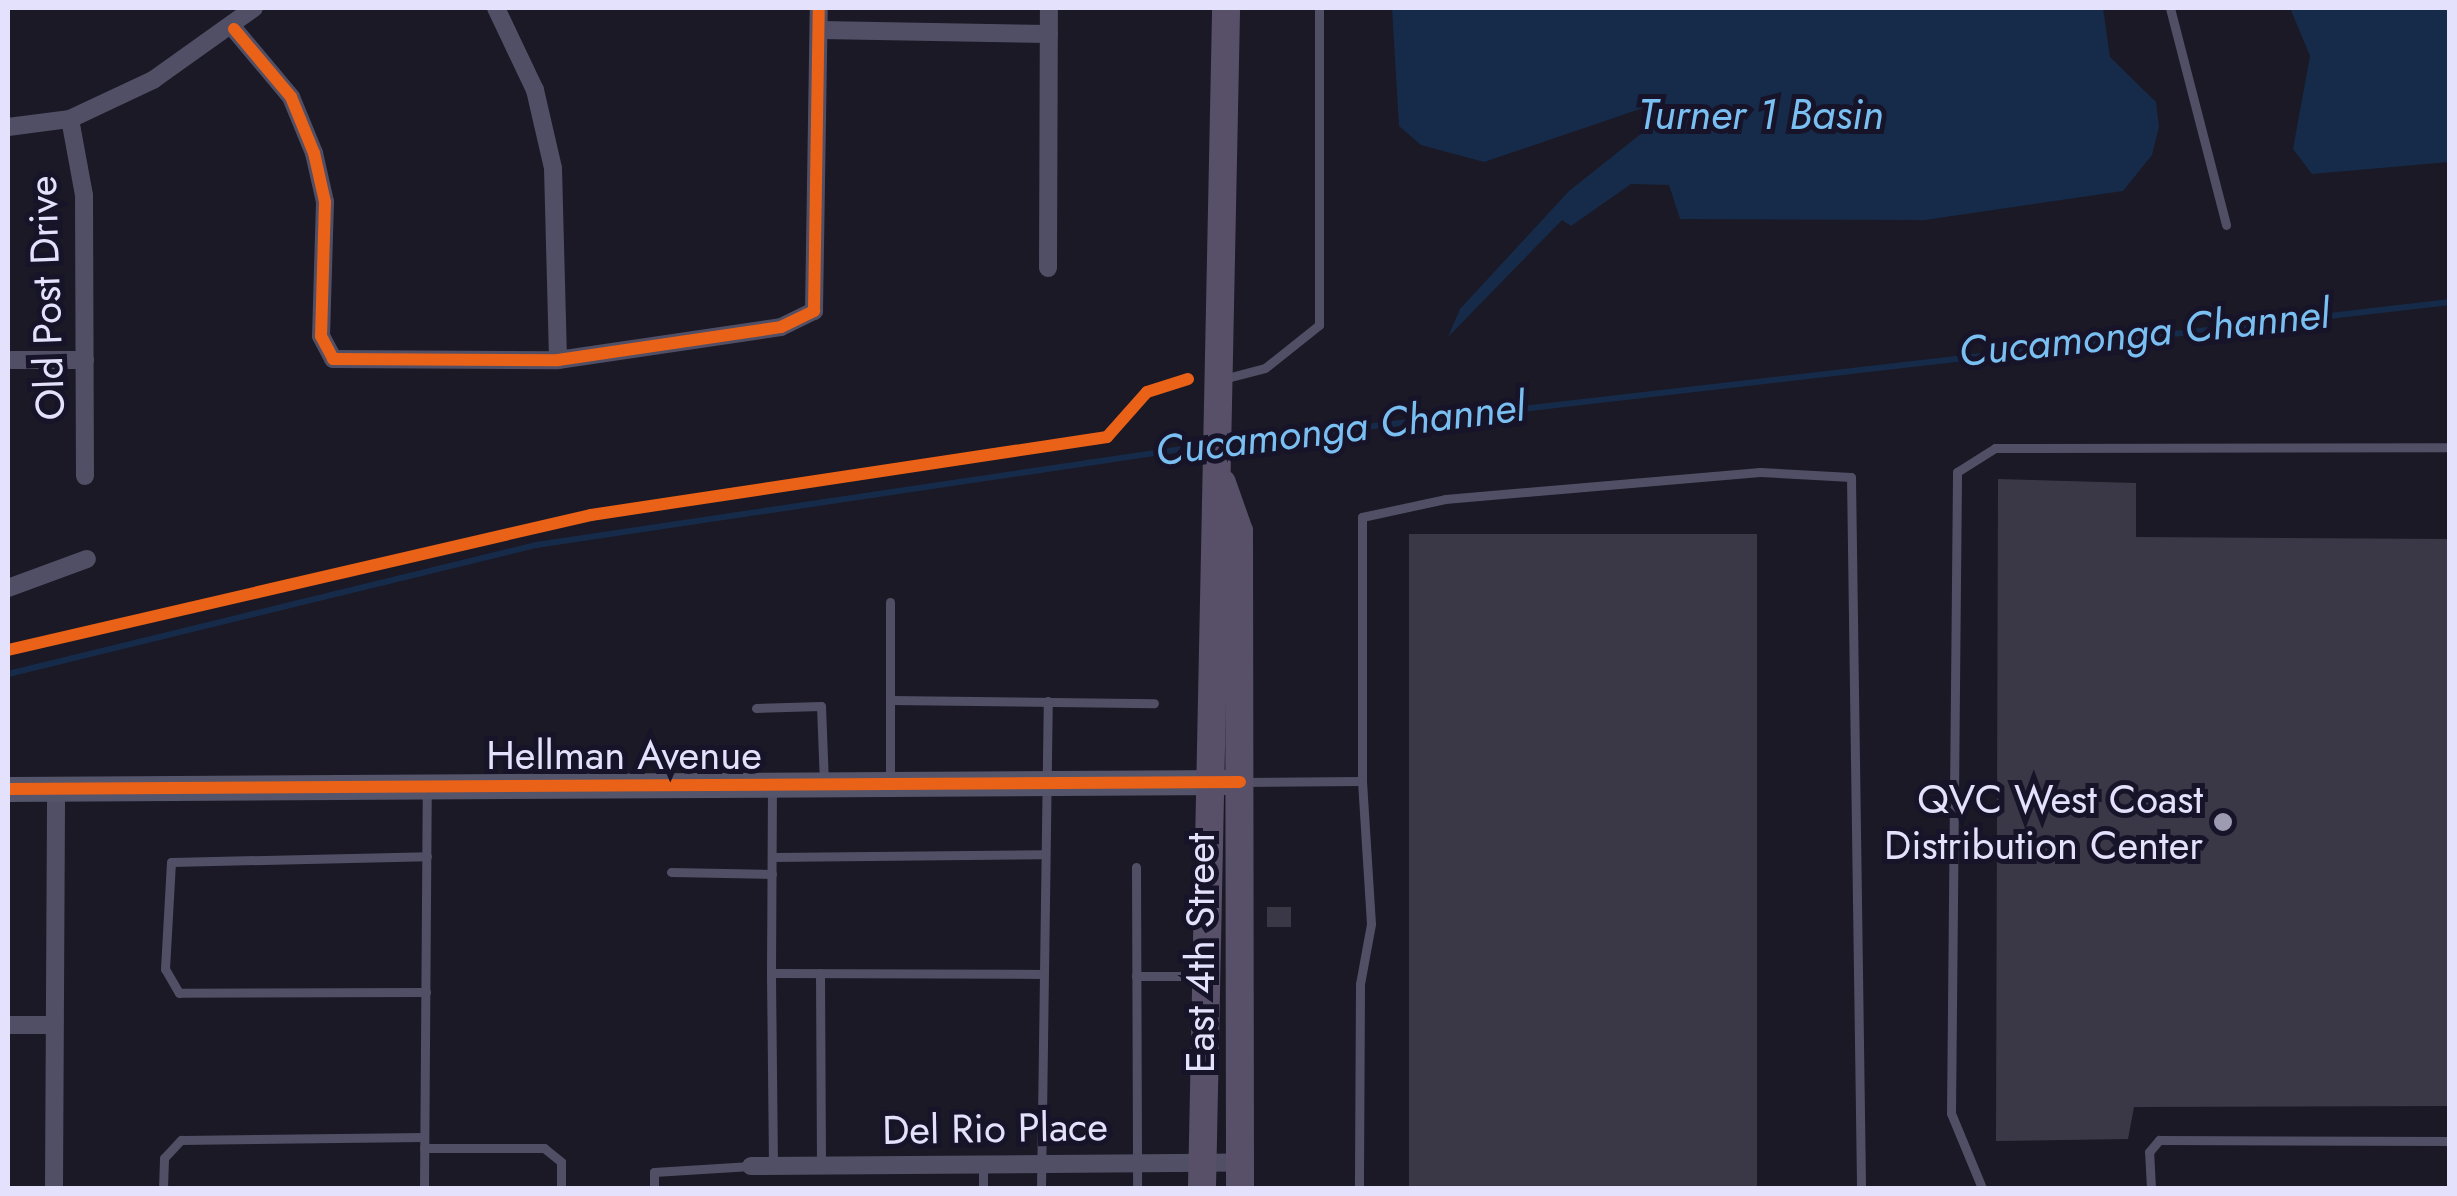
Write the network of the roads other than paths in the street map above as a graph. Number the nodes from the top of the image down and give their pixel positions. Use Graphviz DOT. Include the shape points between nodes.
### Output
graph roads {
  1 [pos="254,8"];
  2 [pos="496,8"];
  3 [pos="819,8"];
  4 [pos="1049,8"];
  5 [pos="1226,8"];
  6 [pos="1319,8"];
  7 [pos="2170,8"];
  8 [pos="234,29"];
  9 [pos="820,30"];
  10 [pos="1049,34"];
  11 [pos="70,119"];
  12 [pos="8,127"];
  13 [pos="2226,225"];
  14 [pos="1048,268"];
  15 [pos="8,360"];
  16 [pos="85,360"];
  17 [pos="558,360"];
  18 [pos="1223,379"];
  19 [pos="2450,447"];
  20 [pos="85,476"];
  21 [pos="1222,481"];
  22 [pos="87,559"];
  23 [pos="8,588"];
  24 [pos="890,602"];
  25 [pos="890,700"];
  26 [pos="1048,702"];
  27 [pos="1154,703"];
  28 [pos="756,708"];
  29 [pos="1043,780"];
  30 [pos="1362,781"];
  31 [pos="1206,782"];
  32 [pos="1240,782"];
  33 [pos="890,784"];
  34 [pos="824,785"];
  35 [pos="772,786"];
  36 [pos="8,788"];
  37 [pos="56,788"];
  38 [pos="428,788"];
  39 [pos="1042,854"];
  40 [pos="427,856"];
  41 [pos="772,857"];
  42 [pos="1136,867"];
  43 [pos="670,872"];
  44 [pos="772,874"];
  45 [pos="771,972"];
  46 [pos="820,973"];
  47 [pos="1042,974"];
  48 [pos="1136,976"];
  49 [pos="1205,976"];
  50 [pos="426,992"];
  51 [pos="8,1025"];
  52 [pos="54,1025"];
  53 [pos="2450,1141"];
  54 [pos="424,1143"];
  55 [pos="1137,1162"];
  56 [pos="1041,1163"];
  57 [pos="983,1164"];
  58 [pos="751,1166"];
  59 [pos="773,1166"];
  60 [pos="820,1166"];
  61 [pos="1202,1176"];
  62 [pos="1240,1176"];
  63 [pos="54,1188"];
  64 [pos="163,1188"];
  65 [pos="424,1188"];
  66 [pos="561,1188"];
  67 [pos="654,1188"];
  68 [pos="983,1188"];
  69 [pos="1041,1188"];
  70 [pos="1137,1188"];
  71 [pos="1358,1188"];
  72 [pos="1861,1188"];
  73 [pos="1982,1188"];
  74 [pos="2151,1188"];
  1 -- 8 [label="street"];
  2 -- 17 [label="street" via="535,90 553,168"];
  3 -- 9 [label="street"];
  4 -- 10 [label="street"];
  5 -- 18 [label="main road, East 4th Street"];
  6 -- 18 [label="lane" via="1319,325 1264,368"];
  7 -- 13 [label="lane"];
  8 -- 11 [label="street"];
  8 -- 17 [label="street" via="291,96 314,153 325,202 321,336 334,358"];
  9 -- 10 [label="street"];
  9 -- 17 [label="street" via="814,311 781,327"];
  10 -- 14 [label="street"];
  11 -- 12 [label="street"];
  11 -- 16 [label="street, Old Post Drive" via="84,194"];
  15 -- 16 [label="street"];
  16 -- 20 [label="street, Old Post Drive"];
  18 -- 21 [label="main road, East 4th Street"];
  19 -- 73 [label="lane" via="1995,448 1957,472 1951,1113"];
  21 -- 31 [label="main road, East 4th Street" via="1209,539"];
  21 -- 32 [label="main road, East 4th Street" via="1239,532"];
  22 -- 23 [label="street"];
  24 -- 25 [label="lane"];
  25 -- 26 [label="lane"];
  25 -- 33 [label="lane"];
  26 -- 27 [label="lane"];
  26 -- 29 [label="lane"];
  28 -- 34 [label="lane" via="820,706"];
  29 -- 31 [label="street, Hellman Avenue"];
  29 -- 33 [label="street, Hellman Avenue"];
  29 -- 39 [label="lane"];
  30 -- 32 [label="lane"];
  30 -- 71 [label="lane" via="1371,924 1360,984"];
  30 -- 72 [label="lane" via="1362,517 1445,500 1740,474 1850,477"];
  31 -- 32 [label="street, Hellman Avenue"];
  31 -- 49 [label="main road, East 4th Street"];
  32 -- 62 [label="main road, East 4th Street"];
  33 -- 34 [label="street, Hellman Avenue"];
  34 -- 35 [label="street, Hellman Avenue"];
  35 -- 38 [label="street, Hellman Avenue"];
  35 -- 41 [label="lane"];
  36 -- 37 [label="street, Hellman Avenue"];
  37 -- 38 [label="street, Hellman Avenue"];
  37 -- 52 [label="street"];
  38 -- 40 [label="lane"];
  39 -- 41 [label="lane"];
  39 -- 47 [label="lane"];
  40 -- 50 [label="lane"];
  40 -- 50 [label="lane" via="181,858 166,877 165,969 179,992"];
  41 -- 44 [label="lane"];
  42 -- 48 [label="lane"];
  43 -- 44 [label="lane"];
  44 -- 45 [label="lane"];
  45 -- 46 [label="lane"];
  45 -- 59 [label="lane"];
  46 -- 47 [label="lane"];
  46 -- 60 [label="lane"];
  47 -- 56 [label="lane"];
  48 -- 49 [label="lane"];
  48 -- 55 [label="lane"];
  49 -- 61 [label="main road, East 4th Street"];
  50 -- 54 [label="lane"];
  51 -- 52 [label="street"];
  52 -- 63 [label="street"];
  53 -- 74 [label="lane" via="2159,1140 2150,1152"];
  54 -- 64 [label="lane" via="181,1140 164,1158"];
  54 -- 65 [label="lane"];
  54 -- 66 [label="lane" via="544,1148 561,1162"];
  55 -- 56 [label="street, Del Rio Place"];
  55 -- 61 [label="street, Del Rio Place"];
  55 -- 70 [label="lane"];
  56 -- 57 [label="street, Del Rio Place"];
  56 -- 69 [label="lane"];
  57 -- 60 [label="street, Del Rio Place"];
  57 -- 68 [label="lane"];
  58 -- 59 [label="street, Del Rio Place"];
  58 -- 67 [label="lane" via="654,1172"];
  59 -- 60 [label="street, Del Rio Place"];
  61 -- 62 [label="street, Del Rio Place"];
}
